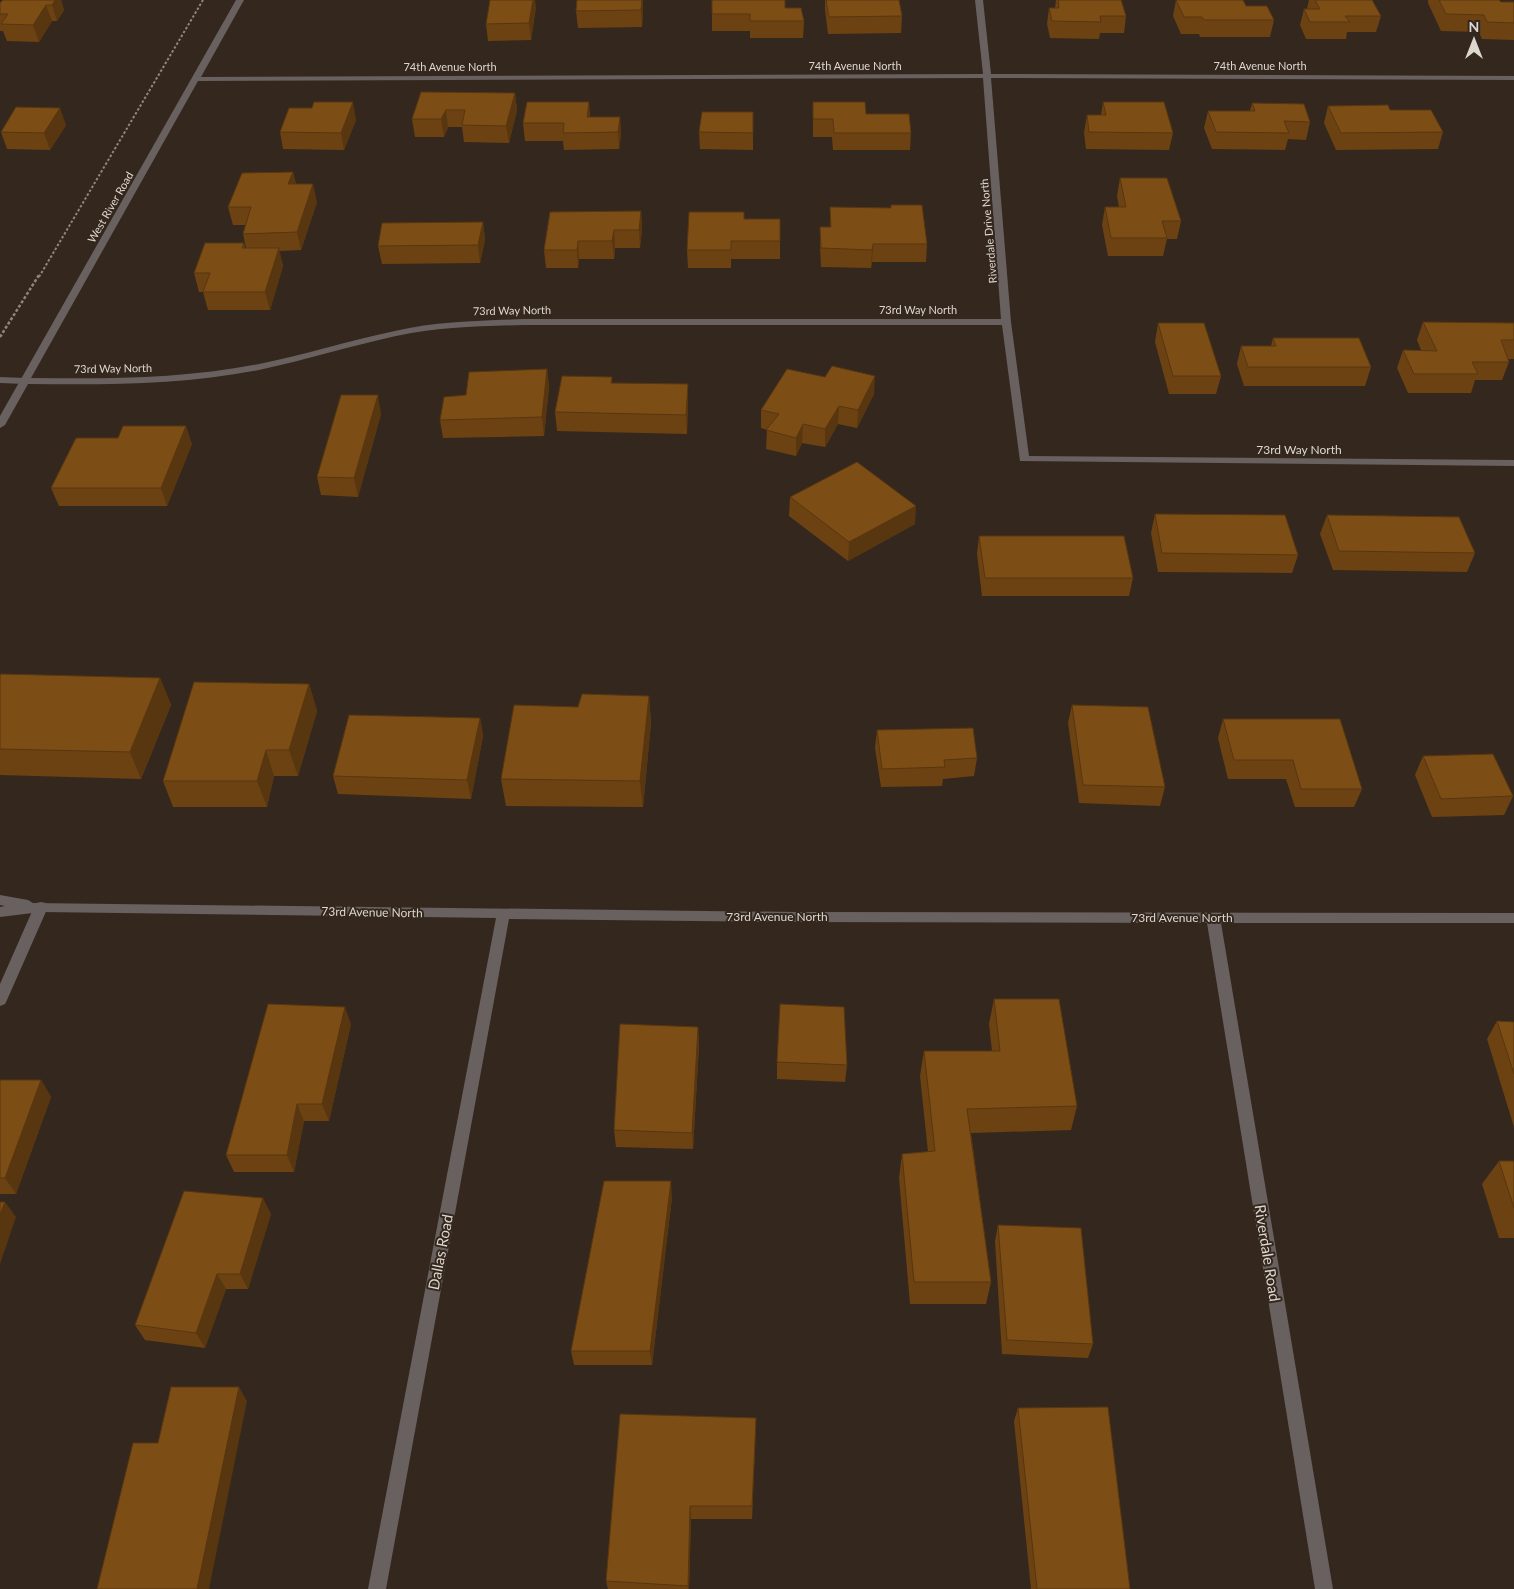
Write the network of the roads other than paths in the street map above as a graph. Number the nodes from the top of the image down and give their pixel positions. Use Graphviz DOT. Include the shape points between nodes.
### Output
graph roads {
  1 [pos="240,0"];
  2 [pos="979,0"];
  3 [pos="987,76"];
  4 [pos="1514,78"];
  5 [pos="196,79"];
  6 [pos="1006,322"];
  7 [pos="0,380"];
  8 [pos="25,381"];
  9 [pos="0,424"];
  10 [pos="1024,459"];
  11 [pos="1514,463"];
  12 [pos="0,900"];
  13 [pos="41,907"];
  14 [pos="0,912"];
  15 [pos="503,914"];
  16 [pos="1213,917"];
  17 [pos="1514,918"];
  18 [pos="0,1000"];
  19 [pos="377,1589"];
  20 [pos="1324,1589"];
  1 -- 5 [label="street, West River Road"];
  2 -- 3 [label="street, Riverdale Drive North"];
  3 -- 4 [label="street, 74th Avenue North"];
  3 -- 5 [label="street, 74th Avenue North"];
  3 -- 6 [label="street, Riverdale Drive North"];
  5 -- 8 [label="street, West River Road"];
  6 -- 8 [label="street, 73rd Way North" via="460,324 397,333 258,367 178,378"];
  6 -- 10 [label="street, Riverdale Drive North"];
  7 -- 8 [label="street, 73rd Way North"];
  8 -- 9 [label="street, West River Road"];
  10 -- 11 [label="street, 73rd Way North"];
  12 -- 13 [label="street, 73rd Avenue North"];
  13 -- 14 [label="street, 73rd Avenue North"];
  13 -- 15 [label="street, 73rd Avenue North"];
  13 -- 18 [label="street"];
  15 -- 16 [label="street, 73rd Avenue North"];
  15 -- 19 [label="street, Dallas Road"];
  16 -- 17 [label="street, 73rd Avenue North"];
  16 -- 20 [label="street, Riverdale Road"];
}
